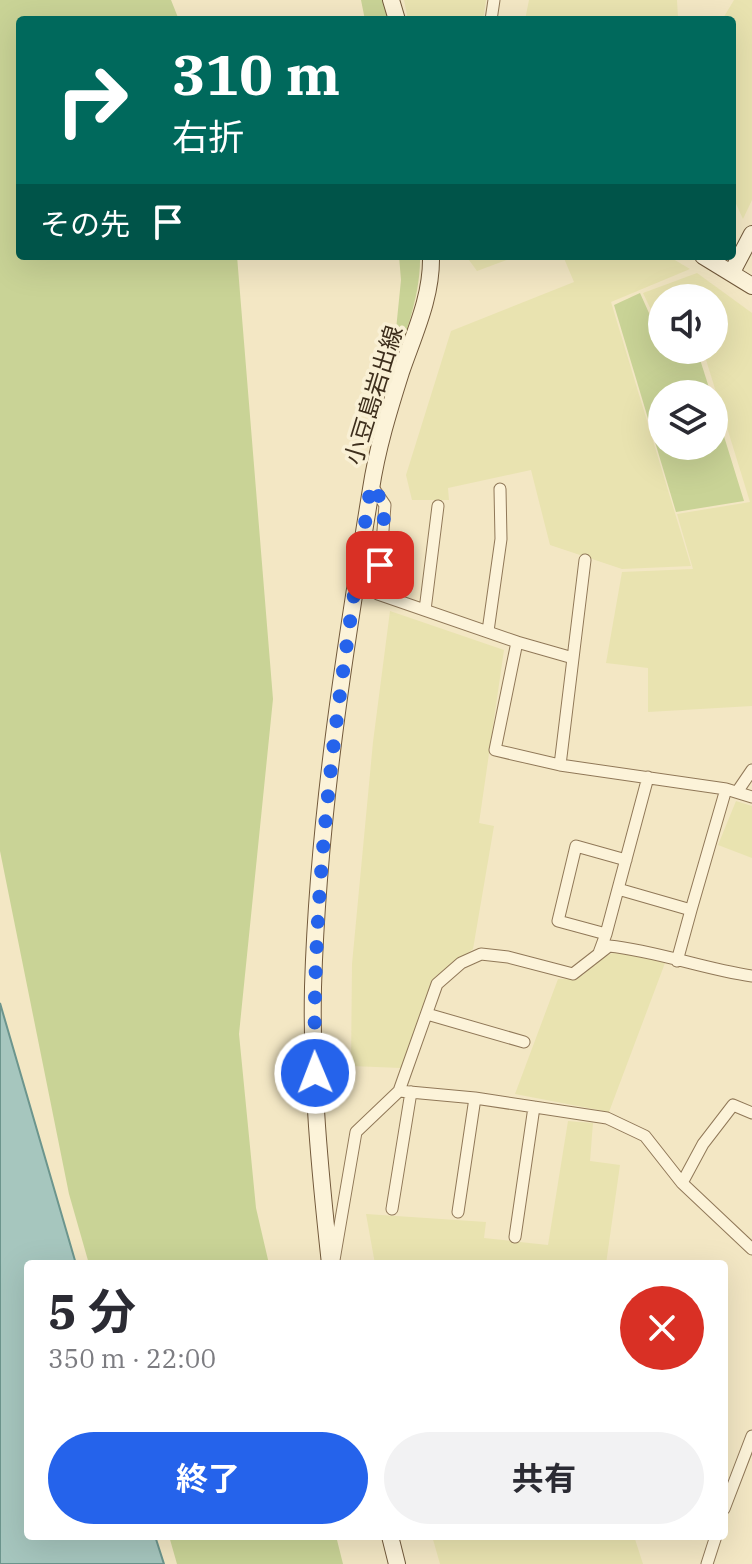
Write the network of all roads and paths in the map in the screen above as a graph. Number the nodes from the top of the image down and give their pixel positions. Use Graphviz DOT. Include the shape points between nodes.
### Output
graph roads {
  1 [pos="752,234"];
  2 [pos="431,260"];
  3 [pos="710,260"];
  4 [pos="732,272"];
  5 [pos="752,286"];
  6 [pos="371,485"];
  7 [pos="500,489"];
  8 [pos="438,506"];
  9 [pos="585,560"];
  10 [pos="425,610"];
  11 [pos="488,631"];
  12 [pos="517,642"];
  13 [pos="573,658"];
  14 [pos="560,765"];
  15 [pos="752,770"];
  16 [pos="648,777"];
  17 [pos="731,790"];
  18 [pos="752,797"];
  19 [pos="626,860"];
  20 [pos="618,889"];
  21 [pos="691,910"];
  22 [pos="606,934"];
  23 [pos="599,953"];
  24 [pos="677,961"];
  25 [pos="752,976"];
  26 [pos="427,1014"];
  27 [pos="524,1042"];
  28 [pos="405,1092"];
  29 [pos="475,1098"];
  30 [pos="534,1107"];
  31 [pos="752,1113"];
  32 [pos="682,1183"];
  33 [pos="392,1209"];
  34 [pos="458,1212"];
  35 [pos="515,1237"];
  36 [pos="752,1249"];
  37 [pos="331,1260"];
  38 [pos="332,1260"];
  39 [pos="752,1436"];
  40 [pos="728,1499"];
  41 [pos="391,1540"];
  42 [pos="715,1540"];
  43 [pos="397,1564"];
  44 [pos="707,1564"];
  1 -- 4 [label="main road"];
  2 -- 6 [label="main road, 小豆島岩出線" via="423,311 379,443"];
  3 -- 4 [label="main road"];
  4 -- 5 [label="main road"];
  6 -- 10 [label="street" via="385,505 378,594"];
  6 -- 37 [label="main road, 小豆島岩出線" via="336,712 318,880 313,989 316,1128"];
  7 -- 11 [label="street" via="501,539"];
  8 -- 10 [label="street"];
  9 -- 13 [label="street"];
  10 -- 11 [label="street"];
  11 -- 12 [label="street"];
  12 -- 13 [label="street"];
  12 -- 14 [label="street" via="495,750"];
  13 -- 14 [label="street"];
  14 -- 16 [label="street"];
  15 -- 17 [label="street"];
  16 -- 17 [label="street"];
  16 -- 19 [label="street"];
  17 -- 18 [label="street"];
  17 -- 21 [label="street"];
  19 -- 20 [label="street"];
  19 -- 22 [label="street" via="576,846 558,921"];
  20 -- 21 [label="street"];
  20 -- 22 [label="street"];
  21 -- 24 [label="street"];
  22 -- 23 [label="street"];
  23 -- 24 [label="street" via="609,946"];
  23 -- 26 [label="street" via="573,974 481,954 437,984"];
  24 -- 25 [label="street"];
  26 -- 27 [label="street"];
  26 -- 28 [label="street"];
  28 -- 29 [label="street"];
  28 -- 33 [label="street"];
  28 -- 38 [label="street" via="356,1132"];
  29 -- 30 [label="street"];
  29 -- 34 [label="street"];
  30 -- 32 [label="street" via="607,1118 645,1136"];
  30 -- 35 [label="street"];
  31 -- 32 [label="street" via="733,1105"];
  32 -- 36 [label="street"];
  39 -- 40 [label="street"];
  41 -- 43 [label="main road"];
  42 -- 44 [label="street"];
}
